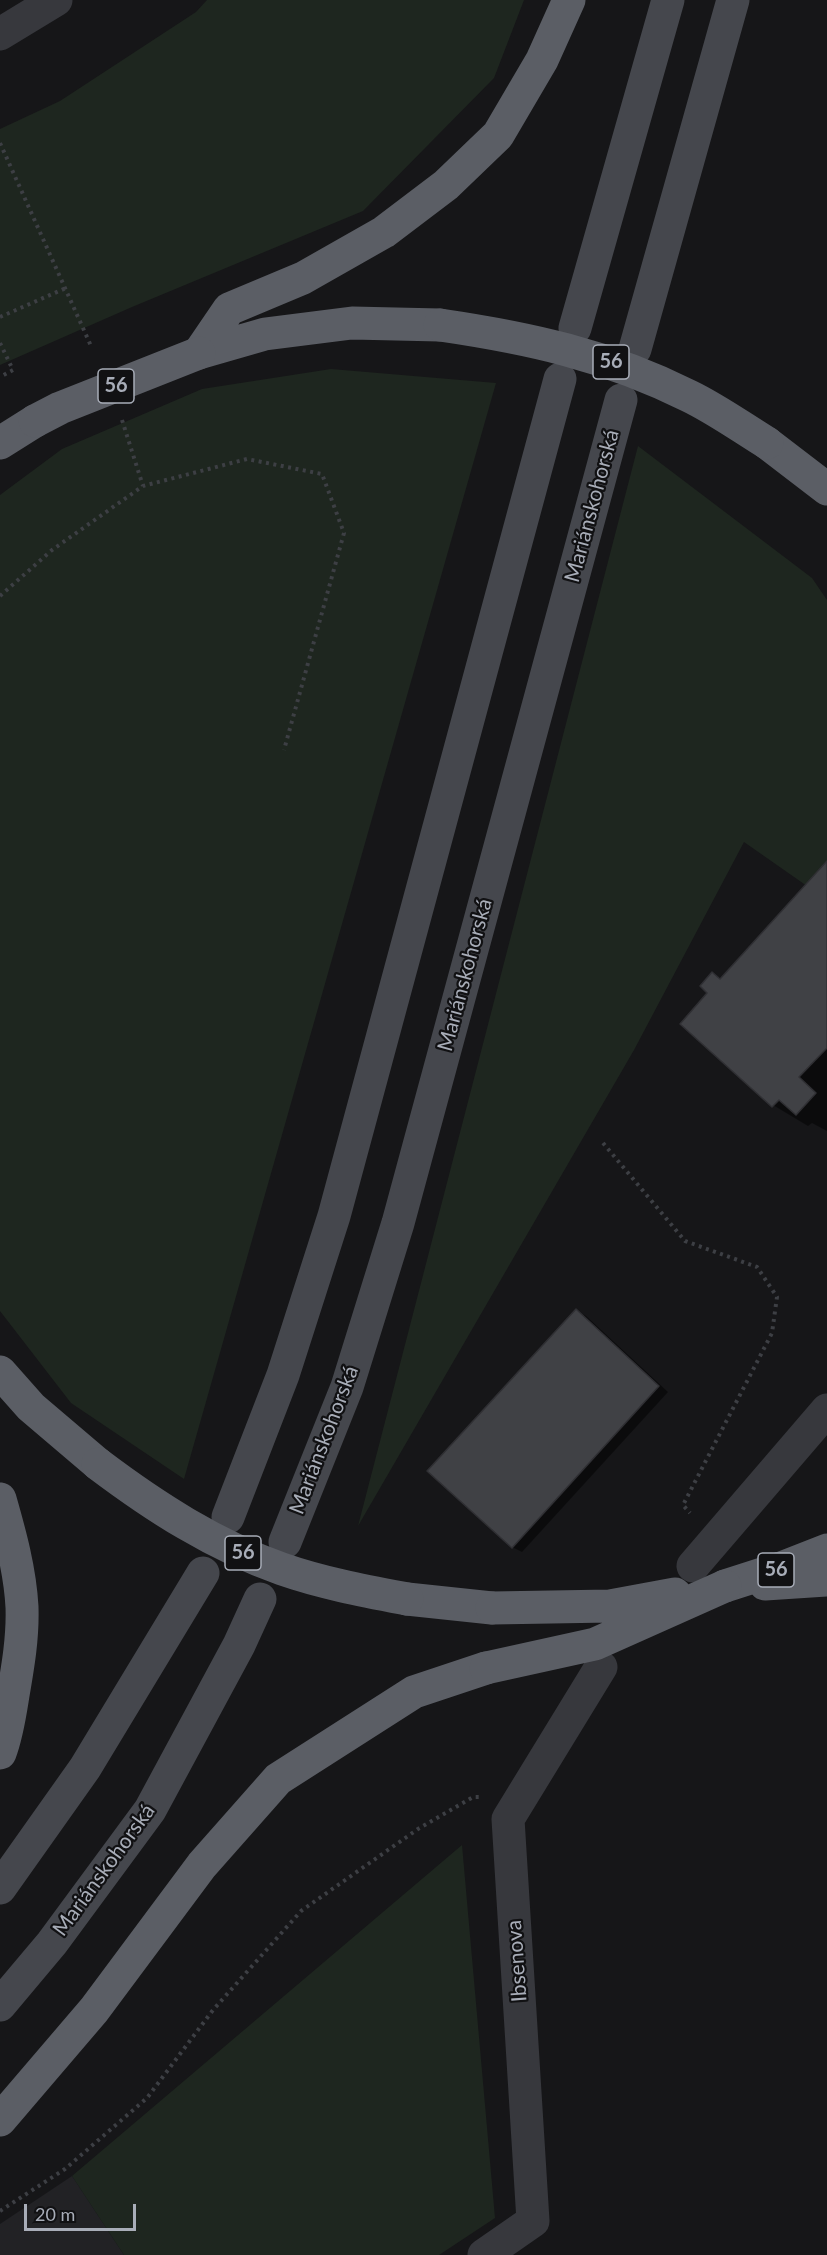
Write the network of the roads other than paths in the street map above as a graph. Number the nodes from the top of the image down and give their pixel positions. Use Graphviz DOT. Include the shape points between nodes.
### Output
graph roads {
  1 [pos="56,0"];
  2 [pos="569,0"];
  3 [pos="668,0"];
  4 [pos="733,0"];
  5 [pos="0,34"];
  6 [pos="575,328"];
  7 [pos="635,349"];
  8 [pos="199,353"];
  9 [pos="560,379"];
  10 [pos="621,400"];
  11 [pos="0,443"];
  12 [pos="827,489"];
  13 [pos="0,1372"];
  14 [pos="827,1410"];
  15 [pos="0,1499"];
  16 [pos="228,1517"];
  17 [pos="285,1542"];
  18 [pos="827,1550"];
  19 [pos="693,1566"];
  20 [pos="203,1573"];
  21 [pos="827,1580"];
  22 [pos="725,1586"];
  23 [pos="260,1599"];
  24 [pos="601,1667"];
  25 [pos="0,1753"];
  26 [pos="0,1888"];
  27 [pos="0,2005"];
  28 [pos="0,2120"];
  29 [pos="484,2255"];
  1 -- 5 [label="street"];
  2 -- 8 [label="highway" via="542,60 498,135 446,185 384,232 303,278 229,309"];
  3 -- 6 [label="main road"];
  4 -- 7 [label="main road"];
  8 -- 11 [label="highway, 56, bridge" via="60,408"];
  8 -- 12 [label="highway, 56, bridge" via="265,334 352,323 440,325 533,340 606,360 690,396 767,442"];
  9 -- 16 [label="main road" via="333,1216 283,1375"];
  10 -- 17 [label="main road, Mariánskohorská" via="398,1222 347,1387"];
  13 -- 22 [label="highway, 56, bridge" via="31,1407 98,1464 171,1516 242,1553 322,1581 407,1599 492,1608 610,1606"];
  14 -- 19 [label="street"];
  15 -- 25 [label="highway" via="14,1549 22,1606 16,1676"];
  18 -- 22 [label="highway, 56"];
  20 -- 26 [label="main road" via="85,1768"];
  21 -- 22 [label="highway, 56"];
  22 -- 28 [label="highway, bridge" via="595,1644 486,1668 414,1692 278,1779 202,1865 94,2010"];
  23 -- 27 [label="main road, Mariánskohorská" via="150,1810"];
  24 -- 29 [label="street, Ibsenova" via="508,1819 533,2221"];
}
